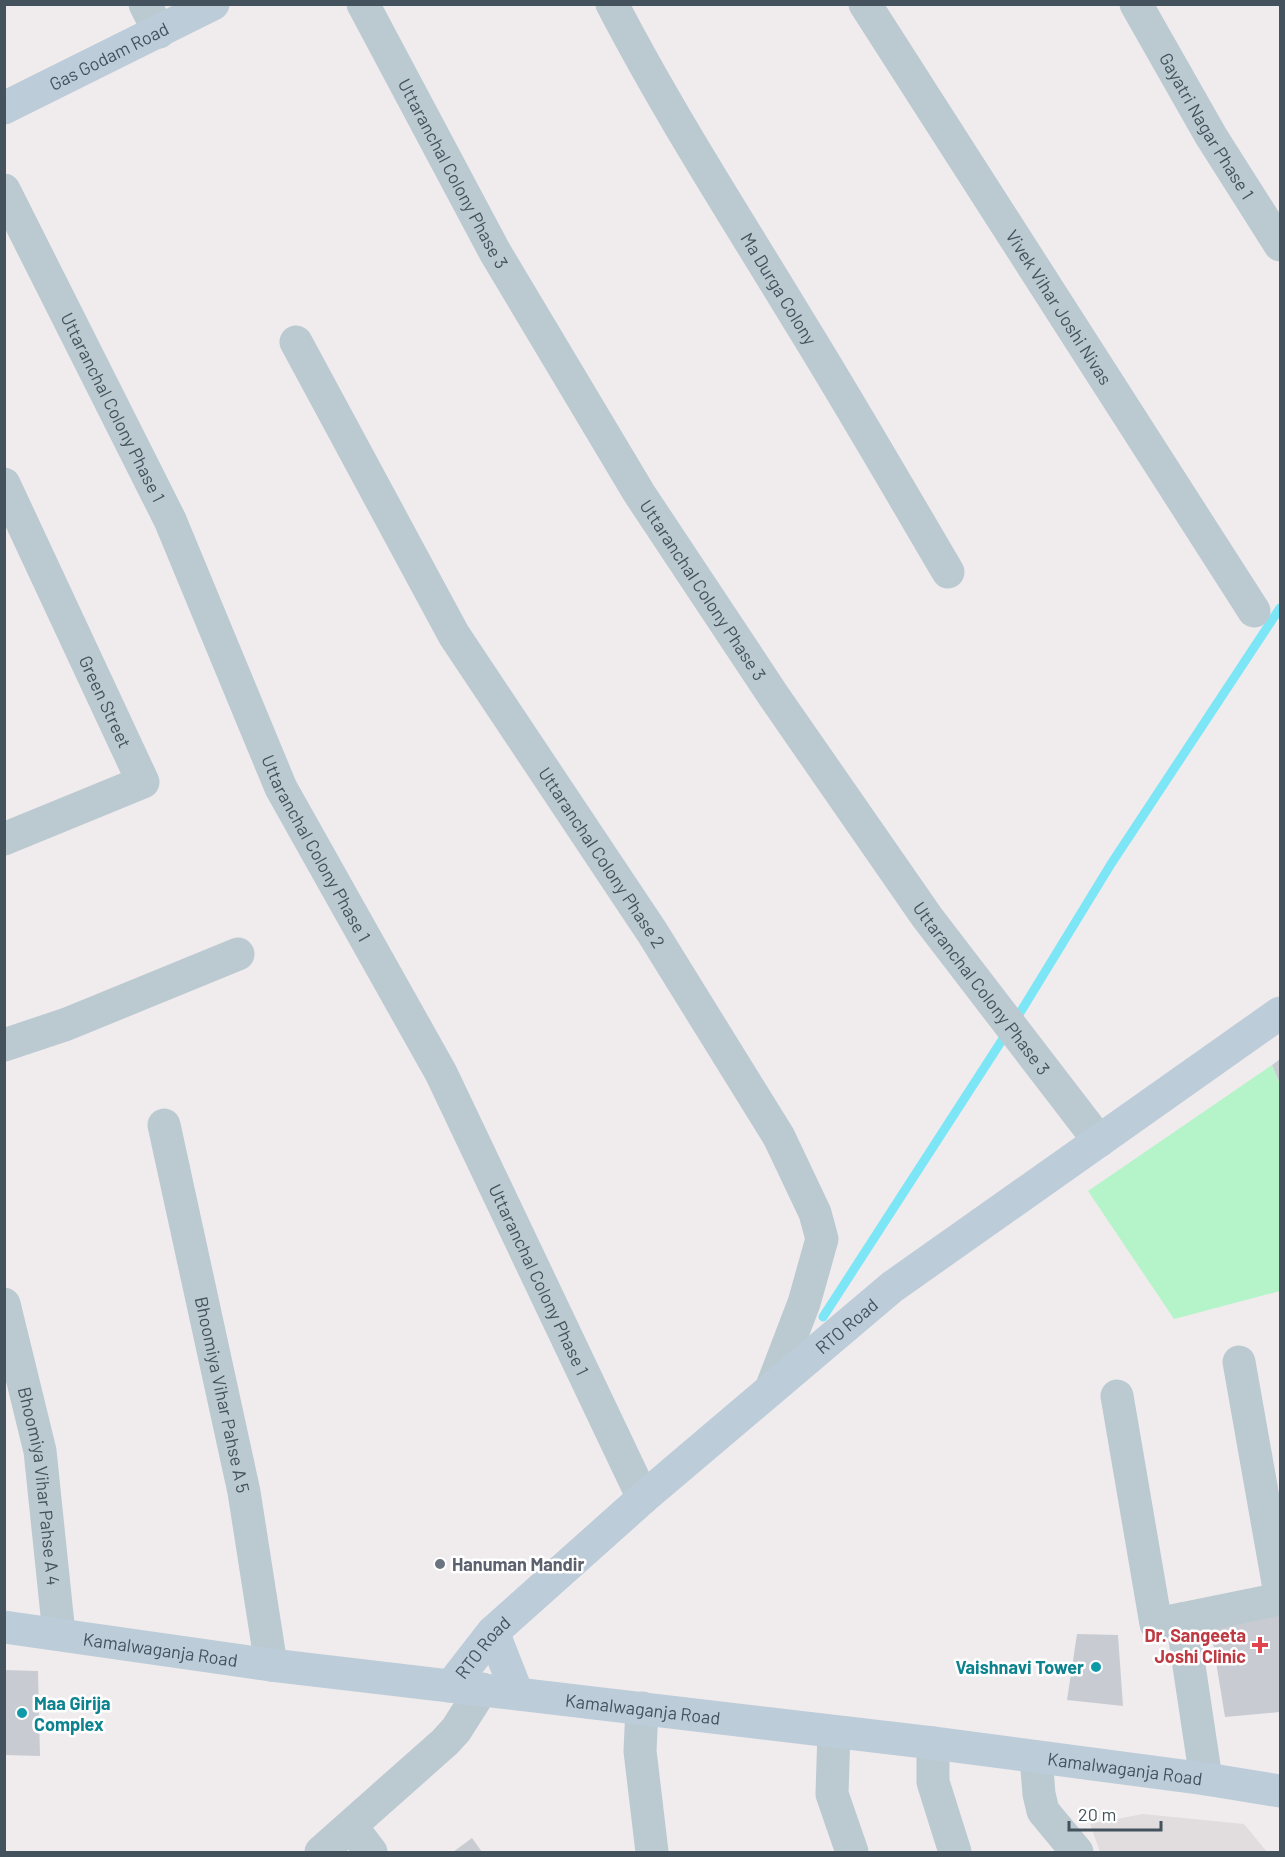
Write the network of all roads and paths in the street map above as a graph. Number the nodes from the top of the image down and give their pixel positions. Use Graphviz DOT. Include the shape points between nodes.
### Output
graph roads {
  1 [pos="213,4"];
  2 [pos="363,4"];
  3 [pos="612,4"];
  4 [pos="865,4"];
  5 [pos="1136,4"];
  6 [pos="152,18"];
  7 [pos="4,108"];
  8 [pos="4,190"];
  9 [pos="1281,245"];
  10 [pos="296,342"];
  11 [pos="4,484"];
  12 [pos="948,572"];
  13 [pos="1254,611"];
  14 [pos="4,839"];
  15 [pos="238,954"];
  16 [pos="1281,1013"];
  17 [pos="4,1045"];
  18 [pos="164,1125"];
  19 [pos="1099,1141"];
  20 [pos="4,1304"];
  21 [pos="1239,1362"];
  22 [pos="771,1389"];
  23 [pos="1117,1396"];
  24 [pos="643,1498"];
  25 [pos="1281,1594"];
  26 [pos="1281,1599"];
  27 [pos="1182,1619"];
  28 [pos="4,1627"];
  29 [pos="493,1632"];
  30 [pos="59,1634"];
  31 [pos="270,1665"];
  32 [pos="467,1688"];
  33 [pos="517,1693"];
  34 [pos="642,1708"];
  35 [pos="834,1732"];
  36 [pos="933,1743"];
  37 [pos="1036,1758"];
  38 [pos="1206,1779"];
  39 [pos="1281,1791"];
  40 [pos="351,1826"];
  41 [pos="321,1852"];
  42 [pos="370,1852"];
  43 [pos="652,1852"];
  44 [pos="852,1852"];
  45 [pos="956,1852"];
  46 [pos="1077,1852"];
  1 -- 6 [label="main road, Gas Godam Road"];
  2 -- 19 [label="street, Uttaranchal Colony Phase 3" via="495,252 639,493 927,917"];
  3 -- 12 [label="street, Ma Durga Colony" via="718,191"];
  4 -- 13 [label="street, Vivek Vihar Joshi Nivas"];
  5 -- 9 [label="street, Gayatri Nagar Phase 1" via="1211,136"];
  6 -- 7 [label="main road, Gas Godam Road"];
  8 -- 24 [label="street, Uttaranchal Colony Phase 1" via="170,520 280,788 441,1073"];
  10 -- 22 [label="street, Uttaranchal Colony Phase 2" via="454,635 652,932 779,1137 810,1204 822,1239 804,1303"];
  11 -- 14 [label="street, Green Street" via="143,782"];
  15 -- 17 [label="street" via="67,1024"];
  16 -- 19 [label="main road, RTO Road"];
  18 -- 31 [label="street, Bhoomiya Vihar Pahse A 5" via="244,1492"];
  19 -- 22 [label="main road, RTO Road" via="892,1287"];
  20 -- 30 [label="street, Bhoomiya Vihar Pahse A 4" via="40,1451"];
  21 -- 25 [label="street"];
  22 -- 24 [label="main road, RTO Road"];
  23 -- 27 [label="street" via="1156,1624"];
  24 -- 29 [label="main road, RTO Road"];
  26 -- 27 [label="street"];
  27 -- 38 [label="street"];
  28 -- 30 [label="main road, Kamalwaganja Road"];
  29 -- 32 [label="main road, RTO Road"];
  29 -- 33 [label="main road"];
  30 -- 31 [label="main road, Kamalwaganja Road"];
  31 -- 32 [label="main road, Kamalwaganja Road"];
  32 -- 33 [label="main road, Kamalwaganja Road"];
  32 -- 40 [label="street" via="456,1730"];
  33 -- 34 [label="main road, Kamalwaganja Road"];
  34 -- 35 [label="main road, Kamalwaganja Road"];
  34 -- 43 [label="street" via="640,1751"];
  35 -- 36 [label="main road, Kamalwaganja Road"];
  35 -- 44 [label="street" via="832,1794"];
  36 -- 37 [label="main road, Kamalwaganja Road"];
  36 -- 45 [label="street" via="933,1782"];
  37 -- 38 [label="main road, Kamalwaganja Road"];
  37 -- 46 [label="street" via="1043,1811"];
  38 -- 39 [label="main road, Kamalwaganja Road"];
  40 -- 41 [label="street"];
  40 -- 42 [label="street"];
}
